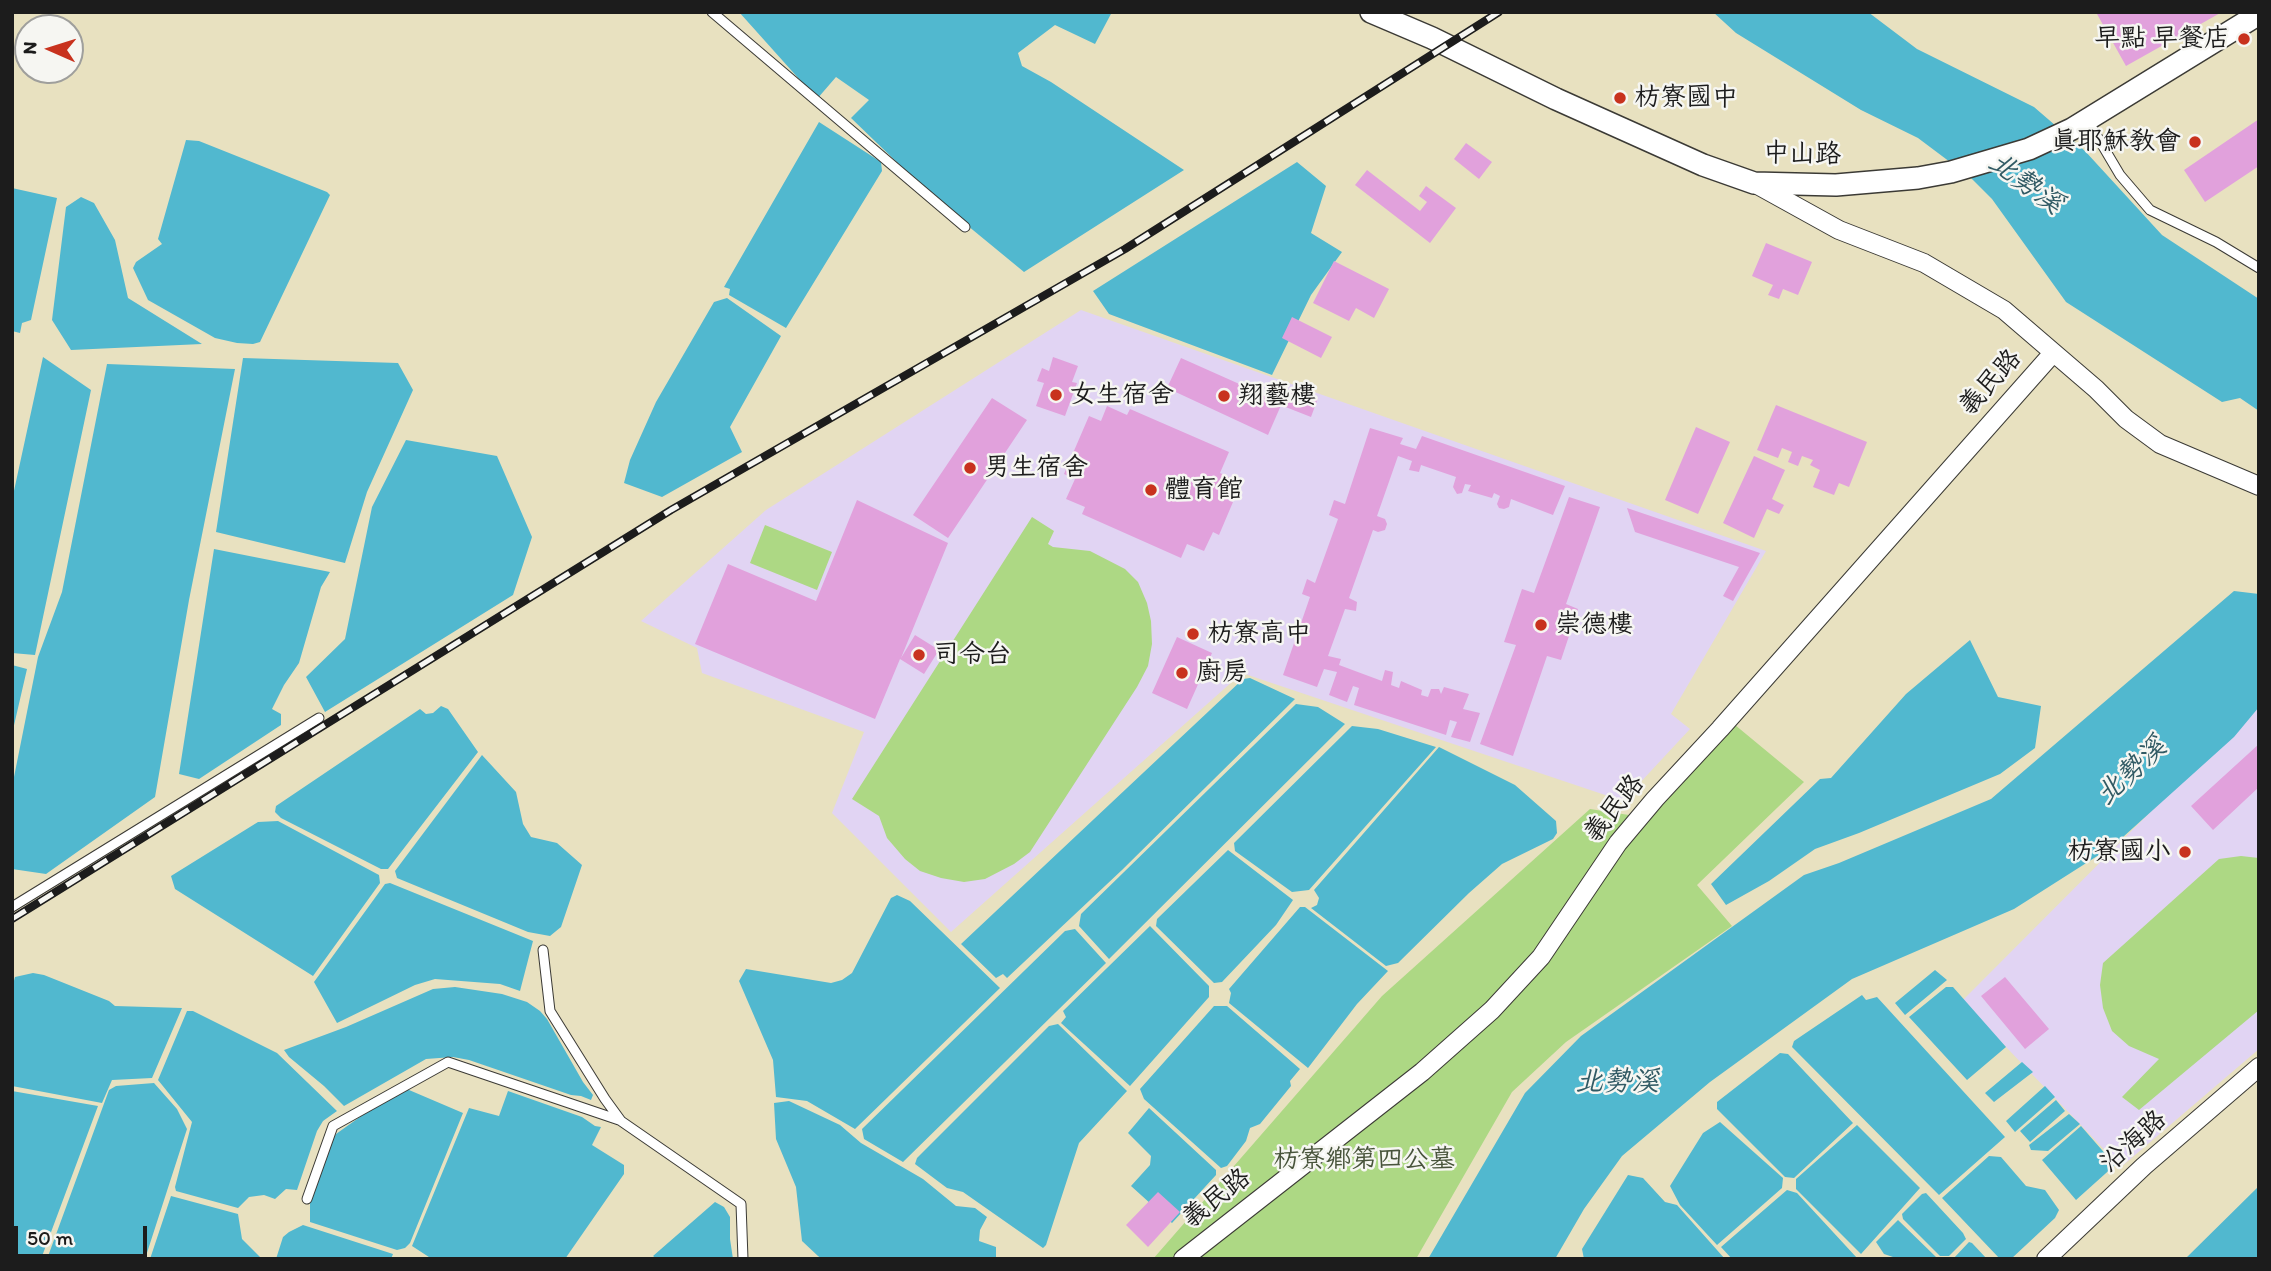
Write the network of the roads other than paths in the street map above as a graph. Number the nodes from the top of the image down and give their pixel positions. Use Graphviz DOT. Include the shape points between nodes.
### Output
graph roads {
  1 [pos="712,12"];
  2 [pos="1371,12"];
  3 [pos="2259,14"];
  4 [pos="2079,124"];
  5 [pos="1754,183"];
  6 [pos="965,227"];
  7 [pos="2259,268"];
  8 [pos="2053,353"];
  9 [pos="2259,486"];
  10 [pos="319,718"];
  11 [pos="12,908"];
  12 [pos="543,950"];
  13 [pos="2259,1067"];
  14 [pos="621,1121"];
  15 [pos="307,1199"];
  16 [pos="743,1259"];
  17 [pos="1183,1259"];
  18 [pos="2046,1259"];
  1 -- 6 [label="lane"];
  2 -- 5 [label="street, 中山路" via="1703,165"];
  3 -- 4 [label="street"];
  4 -- 5 [label="street, 中山路" via="2029,149 1918,178 1836,185"];
  4 -- 7 [label="lane" via="2150,210"];
  5 -- 8 [label="street, 義民路" via="1839,230 1924,262 2004,310"];
  8 -- 9 [label="street, 義民路" via="2160,444"];
  8 -- 17 [label="street, 義民路" via="1655,799 1618,843 1541,957 1492,1010 1422,1072"];
  10 -- 11 [label="lane"];
  12 -- 14 [label="lane" via="550,1011"];
  13 -- 18 [label="street, 沿海路"];
  14 -- 15 [label="lane" via="448,1062 333,1126"];
  14 -- 16 [label="lane" via="741,1204"];
}
